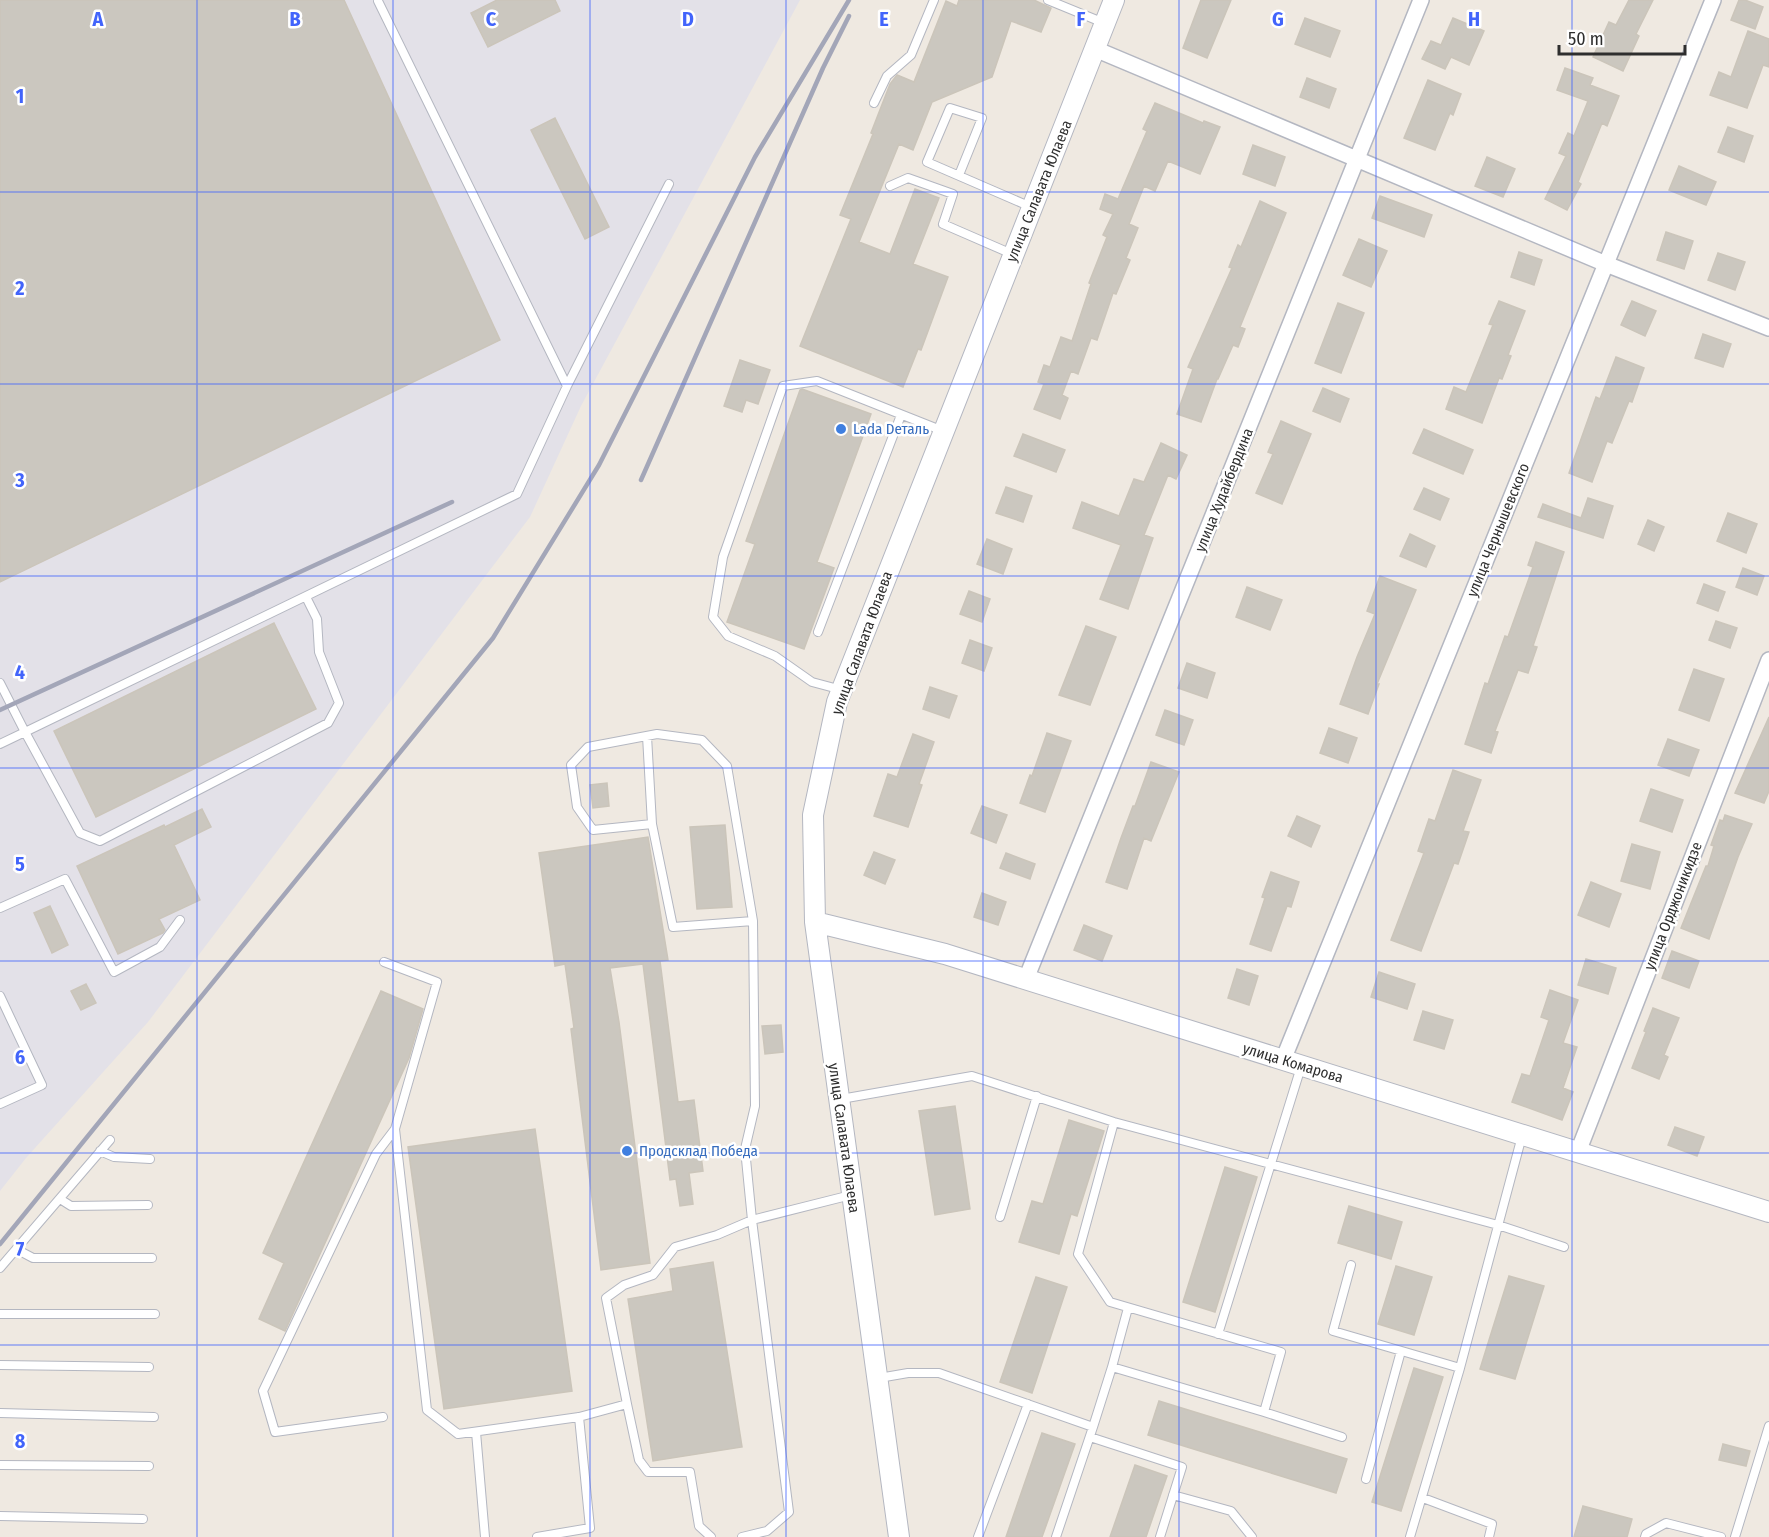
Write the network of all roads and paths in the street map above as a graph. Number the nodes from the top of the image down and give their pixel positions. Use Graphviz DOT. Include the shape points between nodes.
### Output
graph roads {
  1 [pos="378,0"];
  2 [pos="934,0"];
  3 [pos="1048,0"];
  4 [pos="1421,0"];
  5 [pos="1713,0"];
  6 [pos="1110,1"];
  7 [pos="1105,24"];
  8 [pos="1095,49"];
  9 [pos="874,103"];
  10 [pos="1357,159"];
  11 [pos="959,175"];
  12 [pos="669,184"];
  13 [pos="890,186"];
  14 [pos="1032,207"];
  15 [pos="1014,255"];
  16 [pos="1606,264"];
  17 [pos="1769,328"];
  18 [pos="567,386"];
  19 [pos="901,415"];
  20 [pos="944,432"];
  21 [pos="306,597"];
  22 [pos="818,632"];
  23 [pos="1769,660"];
  24 [pos="0,683"];
  25 [pos="842,690"];
  26 [pos="25,732"];
  27 [pos="647,736"];
  28 [pos="0,744"];
  29 [pos="652,824"];
  30 [pos="0,908"];
  31 [pos="180,920"];
  32 [pos="753,921"];
  33 [pos="814,922"];
  34 [pos="384,962"];
  35 [pos="1026,979"];
  36 [pos="0,996"];
  37 [pos="1293,1063"];
  38 [pos="1037,1096"];
  39 [pos="839,1100"];
  40 [pos="0,1104"];
  41 [pos="1114,1122"];
  42 [pos="395,1129"];
  43 [pos="1523,1135"];
  44 [pos="110,1140"];
  45 [pos="100,1152"];
  46 [pos="1578,1152"];
  47 [pos="150,1159"];
  48 [pos="1271,1163"];
  49 [pos="852,1194"];
  50 [pos="60,1199"];
  51 [pos="148,1205"];
  52 [pos="1769,1212"];
  53 [pos="1000,1217"];
  54 [pos="752,1220"];
  55 [pos="1498,1225"];
  56 [pos="1564,1246"];
  57 [pos="16,1249"];
  58 [pos="152,1258"];
  59 [pos="1351,1265"];
  60 [pos="0,1268"];
  61 [pos="1128,1308"];
  62 [pos="0,1314"];
  63 [pos="154,1314"];
  64 [pos="1218,1334"];
  65 [pos="1401,1351"];
  66 [pos="0,1365"];
  67 [pos="149,1367"];
  68 [pos="1112,1367"];
  69 [pos="1460,1368"];
  70 [pos="878,1379"];
  71 [pos="627,1404"];
  72 [pos="1028,1404"];
  73 [pos="1264,1412"];
  74 [pos="0,1413"];
  75 [pos="154,1417"];
  76 [pos="383,1417"];
  77 [pos="579,1418"];
  78 [pos="1769,1426"];
  79 [pos="1093,1427"];
  80 [pos="476,1431"];
  81 [pos="1090,1437"];
  82 [pos="1342,1437"];
  83 [pos="0,1465"];
  84 [pos="149,1466"];
  85 [pos="1366,1479"];
  86 [pos="1173,1495"];
  87 [pos="1423,1498"];
  88 [pos="0,1516"];
  89 [pos="143,1519"];
  90 [pos="485,1537"];
  91 [pos="537,1537"];
  92 [pos="711,1537"];
  93 [pos="742,1537"];
  94 [pos="899,1537"];
  95 [pos="978,1537"];
  96 [pos="1056,1537"];
  97 [pos="1160,1537"];
  98 [pos="1251,1537"];
  99 [pos="1410,1537"];
  100 [pos="1489,1537"];
  101 [pos="1646,1537"];
  102 [pos="1721,1537"];
  103 [pos="1735,1537"];
  1 -- 18 [label="lane"];
  2 -- 9 [label="lane" via="910,55 887,76"];
  3 -- 7 [label="lane"];
  4 -- 10 [label="street, улица Худайбердина"];
  5 -- 16 [label="street, улица Чернышевского"];
  6 -- 7 [label="street, улица Салавата Юлаева"];
  7 -- 8 [label="street, улица Салавата Юлаева"];
  8 -- 10 [label="street"];
  8 -- 14 [label="street, улица Салавата Юлаева"];
  10 -- 16 [label="street"];
  10 -- 35 [label="street, улица Худайбердина"];
  11 -- 11 [label="lane" via="927,162 950,108 982,118"];
  11 -- 14 [label="lane"];
  12 -- 18 [label="lane"];
  13 -- 15 [label="lane" via="908,178 953,194 943,224"];
  14 -- 15 [label="street, улица Салавата Юлаева"];
  15 -- 20 [label="street, улица Салавата Юлаева"];
  16 -- 17 [label="street"];
  16 -- 37 [label="street, улица Чернышевского"];
  18 -- 21 [label="lane" via="517,494"];
  19 -- 20 [label="lane"];
  19 -- 22 [label="lane"];
  19 -- 25 [label="lane" via="817,381 783,386 723,557 713,617 728,636 775,656 812,682"];
  20 -- 25 [label="street, улица Салавата Юлаева"];
  21 -- 26 [label="lane"];
  21 -- 26 [label="lane" via="317,619 319,652 339,703 328,723 100,841 80,833"];
  23 -- 46 [label="street, улица Орджоникидзе"];
  24 -- 26 [label="lane"];
  25 -- 33 [label="street, улица Салавата Юлаева" via="813,815"];
  26 -- 28 [label="lane"];
  27 -- 29 [label="lane"];
  27 -- 29 [label="lane" via="588,747 571,765 577,807 593,830"];
  27 -- 32 [label="lane" via="702,740 727,766"];
  29 -- 32 [label="lane" via="673,927"];
  30 -- 31 [label="lane" via="65,879 114,972 160,948"];
  32 -- 54 [label="lane" via="755,1107 746,1149"];
  33 -- 35 [label="street, улица Комарова" via="945,954"];
  33 -- 39 [label="street, улица Салавата Юлаева"];
  34 -- 42 [label="lane" via="437,982"];
  35 -- 37 [label="street, улица Комарова"];
  36 -- 40 [label="lane" via="42,1085"];
  37 -- 43 [label="street, улица Комарова"];
  37 -- 48 [label="lane"];
  38 -- 39 [label="lane" via="972,1076"];
  38 -- 41 [label="lane"];
  38 -- 53 [label="lane"];
  39 -- 49 [label="street, улица Салавата Юлаева"];
  41 -- 48 [label="lane"];
  41 -- 61 [label="lane" via="1078,1254 1110,1302"];
  42 -- 76 [label="lane" via="376,1154 263,1391 275,1432"];
  42 -- 80 [label="lane" via="427,1410 458,1434"];
  43 -- 46 [label="street, улица Комарова"];
  43 -- 55 [label="lane"];
  44 -- 45 [label="lane"];
  45 -- 47 [label="lane" via="114,1157"];
  45 -- 50 [label="lane"];
  46 -- 52 [label="street, улица Комарова"];
  48 -- 55 [label="lane"];
  48 -- 64 [label="lane"];
  49 -- 54 [label="lane"];
  49 -- 70 [label="street, улица Салавата Юлаева"];
  50 -- 51 [label="lane" via="71,1206"];
  50 -- 57 [label="lane"];
  54 -- 71 [label="lane" via="717,1235 675,1246 653,1275 624,1285 606,1298"];
  54 -- 93 [label="lane" via="789,1512 767,1531"];
  55 -- 56 [label="lane"];
  55 -- 69 [label="lane"];
  57 -- 58 [label="lane" via="33,1258"];
  57 -- 60 [label="lane"];
  59 -- 65 [label="lane" via="1333,1331"];
  61 -- 64 [label="lane"];
  61 -- 68 [label="lane"];
  62 -- 63 [label="lane"];
  64 -- 73 [label="lane" via="1281,1352"];
  65 -- 69 [label="lane"];
  65 -- 85 [label="lane"];
  66 -- 67 [label="lane"];
  68 -- 73 [label="lane"];
  68 -- 79 [label="lane"];
  69 -- 87 [label="lane"];
  70 -- 72 [label="lane" via="908,1373 939,1373"];
  70 -- 94 [label="street, улица Салавата Юлаева"];
  71 -- 77 [label="lane"];
  71 -- 92 [label="lane" via="639,1460 648,1472 690,1472 699,1526"];
  72 -- 79 [label="lane"];
  72 -- 95 [label="lane"];
  73 -- 82 [label="lane"];
  74 -- 75 [label="lane"];
  77 -- 80 [label="lane"];
  77 -- 91 [label="lane" via="590,1528"];
  78 -- 103 [label="lane"];
  79 -- 81 [label="lane"];
  80 -- 90 [label="lane"];
  81 -- 86 [label="lane" via="1182,1467"];
  81 -- 96 [label="lane"];
  83 -- 84 [label="lane"];
  86 -- 97 [label="lane"];
  86 -- 98 [label="lane" via="1232,1511"];
  87 -- 99 [label="lane"];
  87 -- 100 [label="lane" via="1492,1524"];
  88 -- 89 [label="lane"];
  101 -- 102 [label="lane" via="1666,1523"];
}
